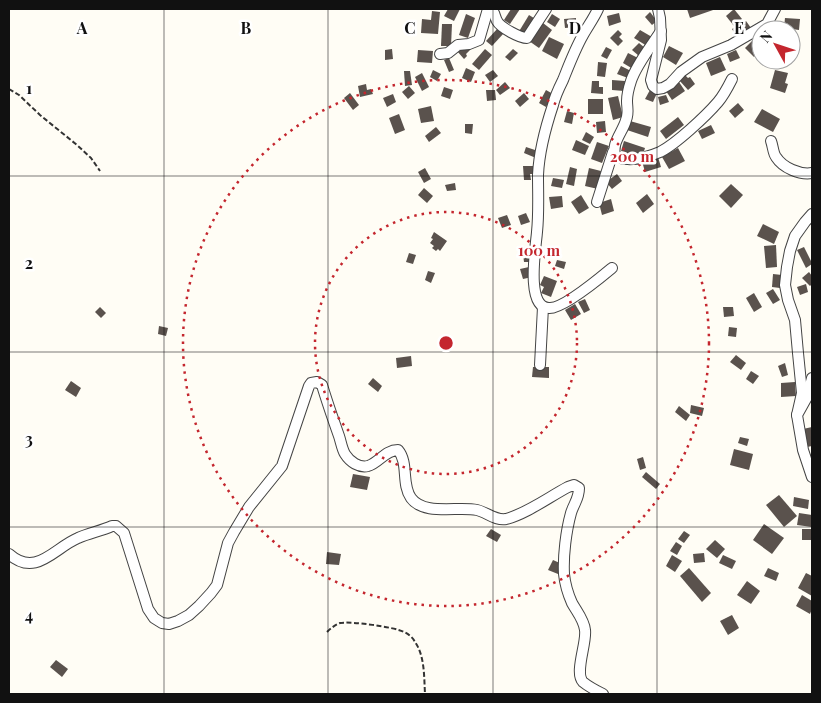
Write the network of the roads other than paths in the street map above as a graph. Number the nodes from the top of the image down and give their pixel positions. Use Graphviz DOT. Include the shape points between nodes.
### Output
graph roads {
  1 [pos="546,9"];
  2 [pos="598,9"];
  3 [pos="658,9"];
  4 [pos="774,9"];
  5 [pos="493,10"];
  6 [pos="661,30"];
  7 [pos="440,54"];
  8 [pos="732,79"];
  9 [pos="771,141"];
  10 [pos="613,152"];
  11 [pos="812,173"];
  12 [pos="597,202"];
  13 [pos="812,214"];
  14 [pos="612,268"];
  15 [pos="543,307"];
  16 [pos="540,365"];
  17 [pos="812,378"];
  18 [pos="797,415"];
  19 [pos="812,477"];
  20 [pos="9,554"];
  21 [pos="603,694"];
  1 -- 5 [label="street" via="527,38 503,27"];
  2 -- 15 [label="street" via="569,64 544,137 538,173 534,268 538,302"];
  3 -- 6 [label="street"];
  4 -- 6 [label="street" via="767,24 732,46 702,57 670,84 657,89 650,80"];
  5 -- 7 [label="street" via="478,40 458,44 448,53"];
  6 -- 10 [label="street" via="631,80 628,112"];
  8 -- 10 [label="street" via="718,102 662,151 634,160 616,157"];
  9 -- 11 [label="street" via="776,157 784,165 806,174"];
  10 -- 12 [label="street"];
  13 -- 18 [label="street" via="795,236 785,285 795,320 802,393"];
  14 -- 15 [label="street" via="569,300 557,306"];
  15 -- 16 [label="street"];
  17 -- 18 [label="street"];
  18 -- 19 [label="street" via="802,450"];
  20 -- 21 [label="street" via="31,564 47,558 79,537 116,526 124,533 138,581 154,618 169,624 189,615 216,585 228,543 248,507 282,466 309,386 317,382 322,385 346,455 362,467 370,466 392,450 398,450 402,455 407,491 418,504 430,508 478,510 502,520 568,487 580,488 568,524 564,574 585,632 581,679"];
}
